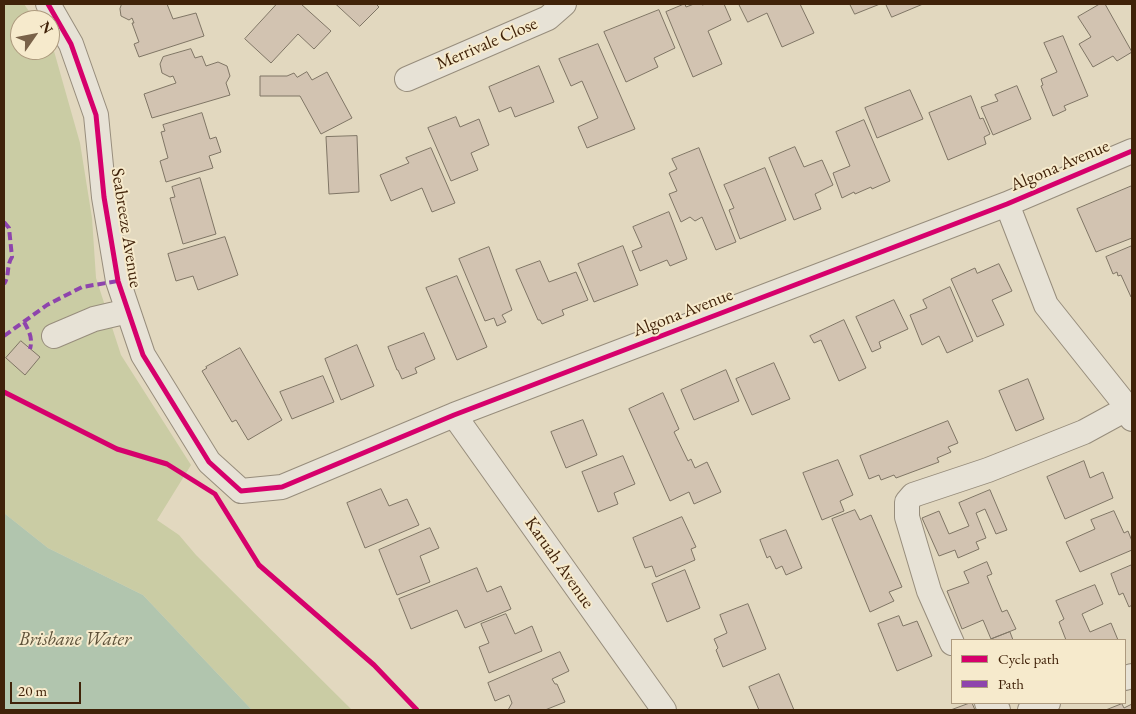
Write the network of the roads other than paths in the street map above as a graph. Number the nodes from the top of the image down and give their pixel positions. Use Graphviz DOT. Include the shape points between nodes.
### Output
graph roads {
  1 [pos="48,4"];
  2 [pos="564,4"];
  3 [pos="407,79"];
  4 [pos="1132,151"];
  5 [pos="1007,204"];
  6 [pos="128,311"];
  7 [pos="54,336"];
  8 [pos="1130,413"];
  9 [pos="454,415"];
  10 [pos="242,491"];
  11 [pos="951,641"];
  12 [pos="1045,704"];
  13 [pos="664,710"];
  14 [pos="1030,710"];
  1 -- 6 [label="street, Seabreeze Avenue" via="71,44 96,115 104,197 118,281"];
  2 -- 3 [label="street, Merrivale Close" via="548,18"];
  4 -- 5 [label="street, Algona Avenue"];
  5 -- 8 [label="street" via="1046,305"];
  5 -- 9 [label="street, Algona Avenue"];
  6 -- 7 [label="street" via="94,319"];
  6 -- 10 [label="street, Seabreeze Avenue" via="142,355 209,462"];
  8 -- 11 [label="street" via="988,470 912,496 907,502 907,518 929,590"];
  9 -- 10 [label="street, Algona Avenue" via="282,487"];
  9 -- 13 [label="street, Karuah Avenue"];
  12 -- 14 [label="street"];
}
